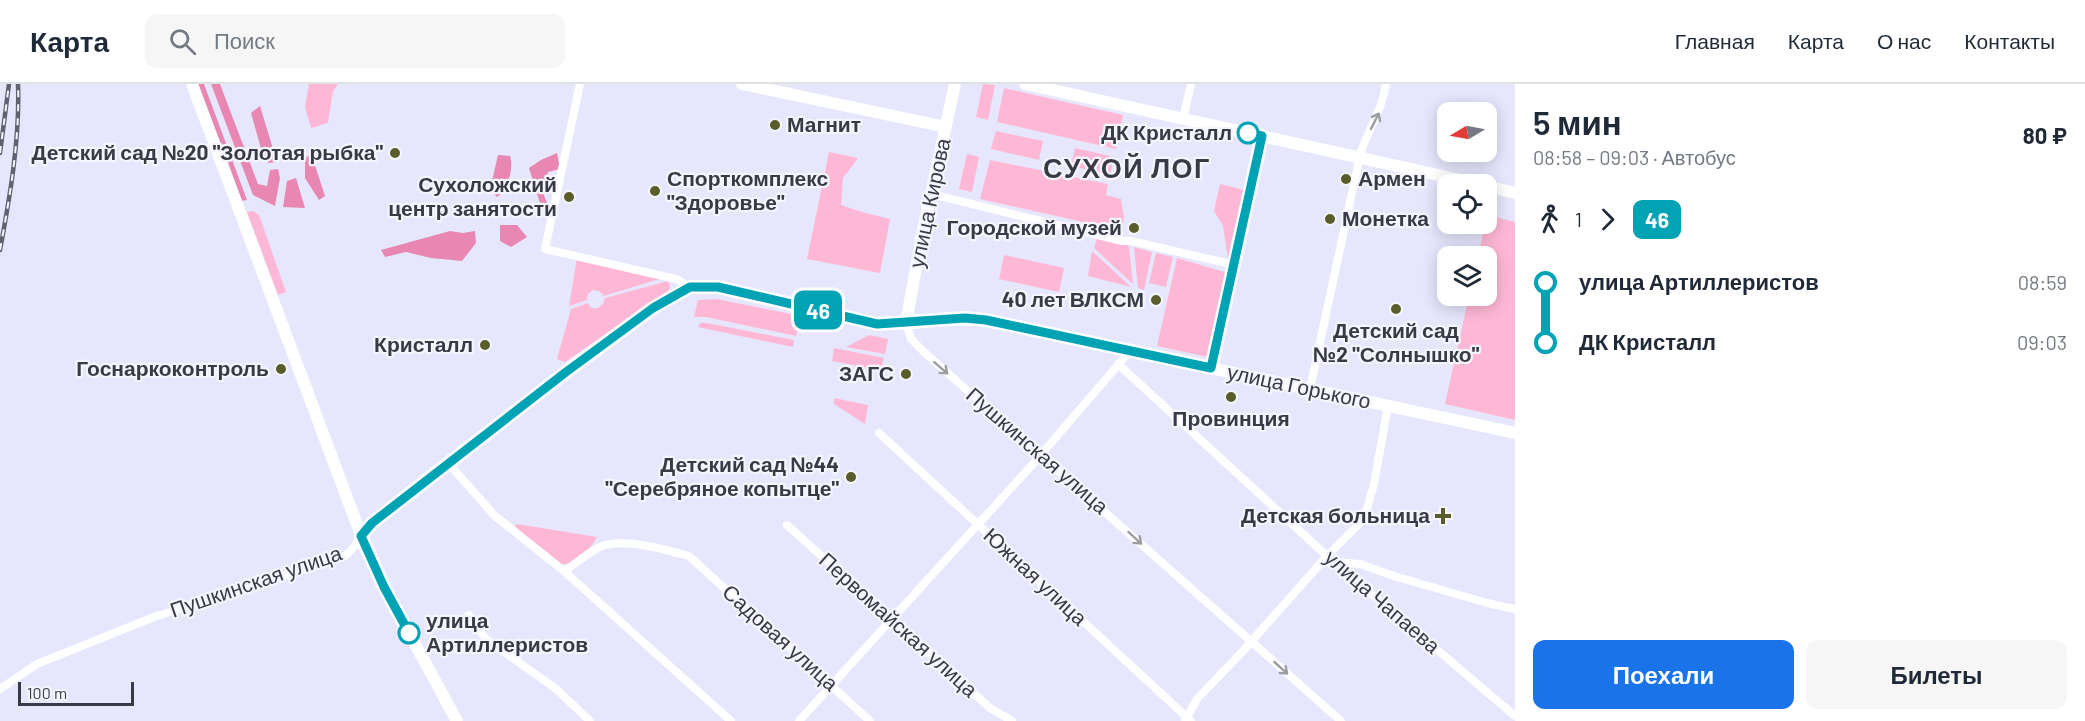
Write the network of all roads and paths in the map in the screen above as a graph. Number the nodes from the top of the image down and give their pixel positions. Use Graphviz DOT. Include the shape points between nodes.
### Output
graph roads {
  1 [pos="192,84"];
  2 [pos="580,84"];
  3 [pos="742,84"];
  4 [pos="955,84"];
  5 [pos="1025,84"];
  6 [pos="1191,84"];
  7 [pos="1386,84"];
  8 [pos="1183,118"];
  9 [pos="946,127"];
  10 [pos="1262,136"];
  11 [pos="1360,157"];
  12 [pos="1437,174"];
  13 [pos="1497,189"];
  14 [pos="1515,193"];
  15 [pos="931,194"];
  16 [pos="1235,265"];
  17 [pos="690,287"];
  18 [pos="906,323"];
  19 [pos="1130,351"];
  20 [pos="1118,364"];
  21 [pos="1211,368"];
  22 [pos="1310,389"];
  23 [pos="1388,406"];
  24 [pos="879,433"];
  25 [pos="1515,433"];
  26 [pos="1041,455"];
  27 [pos="447,463"];
  28 [pos="977,524"];
  29 [pos="787,525"];
  30 [pos="361,536"];
  31 [pos="1327,556"];
  32 [pos="1335,562"];
  33 [pos="564,571"];
  34 [pos="1515,609"];
  35 [pos="469,615"];
  36 [pos="892,620"];
  37 [pos="1251,641"];
  38 [pos="832,686"];
  39 [pos="0,689"];
  40 [pos="1515,716"];
  41 [pos="1187,720"];
  42 [pos="457,721"];
  43 [pos="590,721"];
  44 [pos="731,721"];
  45 [pos="799,721"];
  46 [pos="870,721"];
  47 [pos="1012,721"];
  48 [pos="1341,721"];
  1 -- 30 [label="street"];
  2 -- 17 [label="street" via="545,249 676,279"];
  3 -- 9 [label="street"];
  4 -- 9 [label="street, улица Кирова"];
  5 -- 8 [label="street"];
  6 -- 8 [label="street"];
  11 -- 7 [label="street, one-way" via="1380,111"];
  8 -- 10 [label="street"];
  9 -- 15 [label="street, улица Кирова"];
  10 -- 11 [label="street"];
  10 -- 16 [label="street"];
  11 -- 12 [label="street"];
  11 -- 22 [label="street"];
  13 -- 14 [label="street"];
  15 -- 16 [label="street"];
  15 -- 18 [label="street, улица Кирова"];
  16 -- 21 [label="street"];
  17 -- 18 [label="street" via="718,287 877,324"];
  17 -- 27 [label="street, Пушкинская улица" via="653,308"];
  18 -- 19 [label="street, улица Горького" via="986,320"];
  18 -- 26 [label="street, Пушкинская улица, one-way" via="911,339 925,354"];
  19 -- 20 [label="street"];
  19 -- 21 [label="street, улица Горького"];
  20 -- 26 [label="street"];
  20 -- 31 [label="street, улица Чапаева"];
  21 -- 22 [label="street, улица Горького"];
  22 -- 23 [label="street, улица Горького"];
  23 -- 25 [label="street, улица Горького"];
  23 -- 31 [label="street" via="1368,508 1357,527"];
  24 -- 28 [label="street, Южная улица"];
  26 -- 28 [label="street"];
  26 -- 37 [label="street, Пушкинская улица, one-way"];
  27 -- 30 [label="street, Пушкинская улица"];
  27 -- 33 [label="street" via="495,516"];
  28 -- 36 [label="street"];
  28 -- 41 [label="street, Южная улица"];
  29 -- 36 [label="street, Первомайская улица"];
  30 -- 39 [label="street, Пушкинская улица" via="345,556 154,618 37,664"];
  30 -- 42 [label="street" via="384,587"];
  31 -- 32 [label="street, улица Чапаева"];
  31 -- 37 [label="street"];
  32 -- 34 [label="street" via="1360,564"];
  32 -- 40 [label="street, улица Чапаева"];
  33 -- 38 [label="street, Садовая улица" via="600,546 614,544 689,556"];
  33 -- 44 [label="street"];
  35 -- 43 [label="street" via="486,639 555,688"];
  36 -- 38 [label="street"];
  36 -- 47 [label="street, Первомайская улица" via="990,708"];
  37 -- 41 [label="street" via="1197,699"];
  37 -- 48 [label="street, Пушкинская улица, one-way"];
  38 -- 45 [label="street"];
  38 -- 46 [label="street, Садовая улица"];
}
